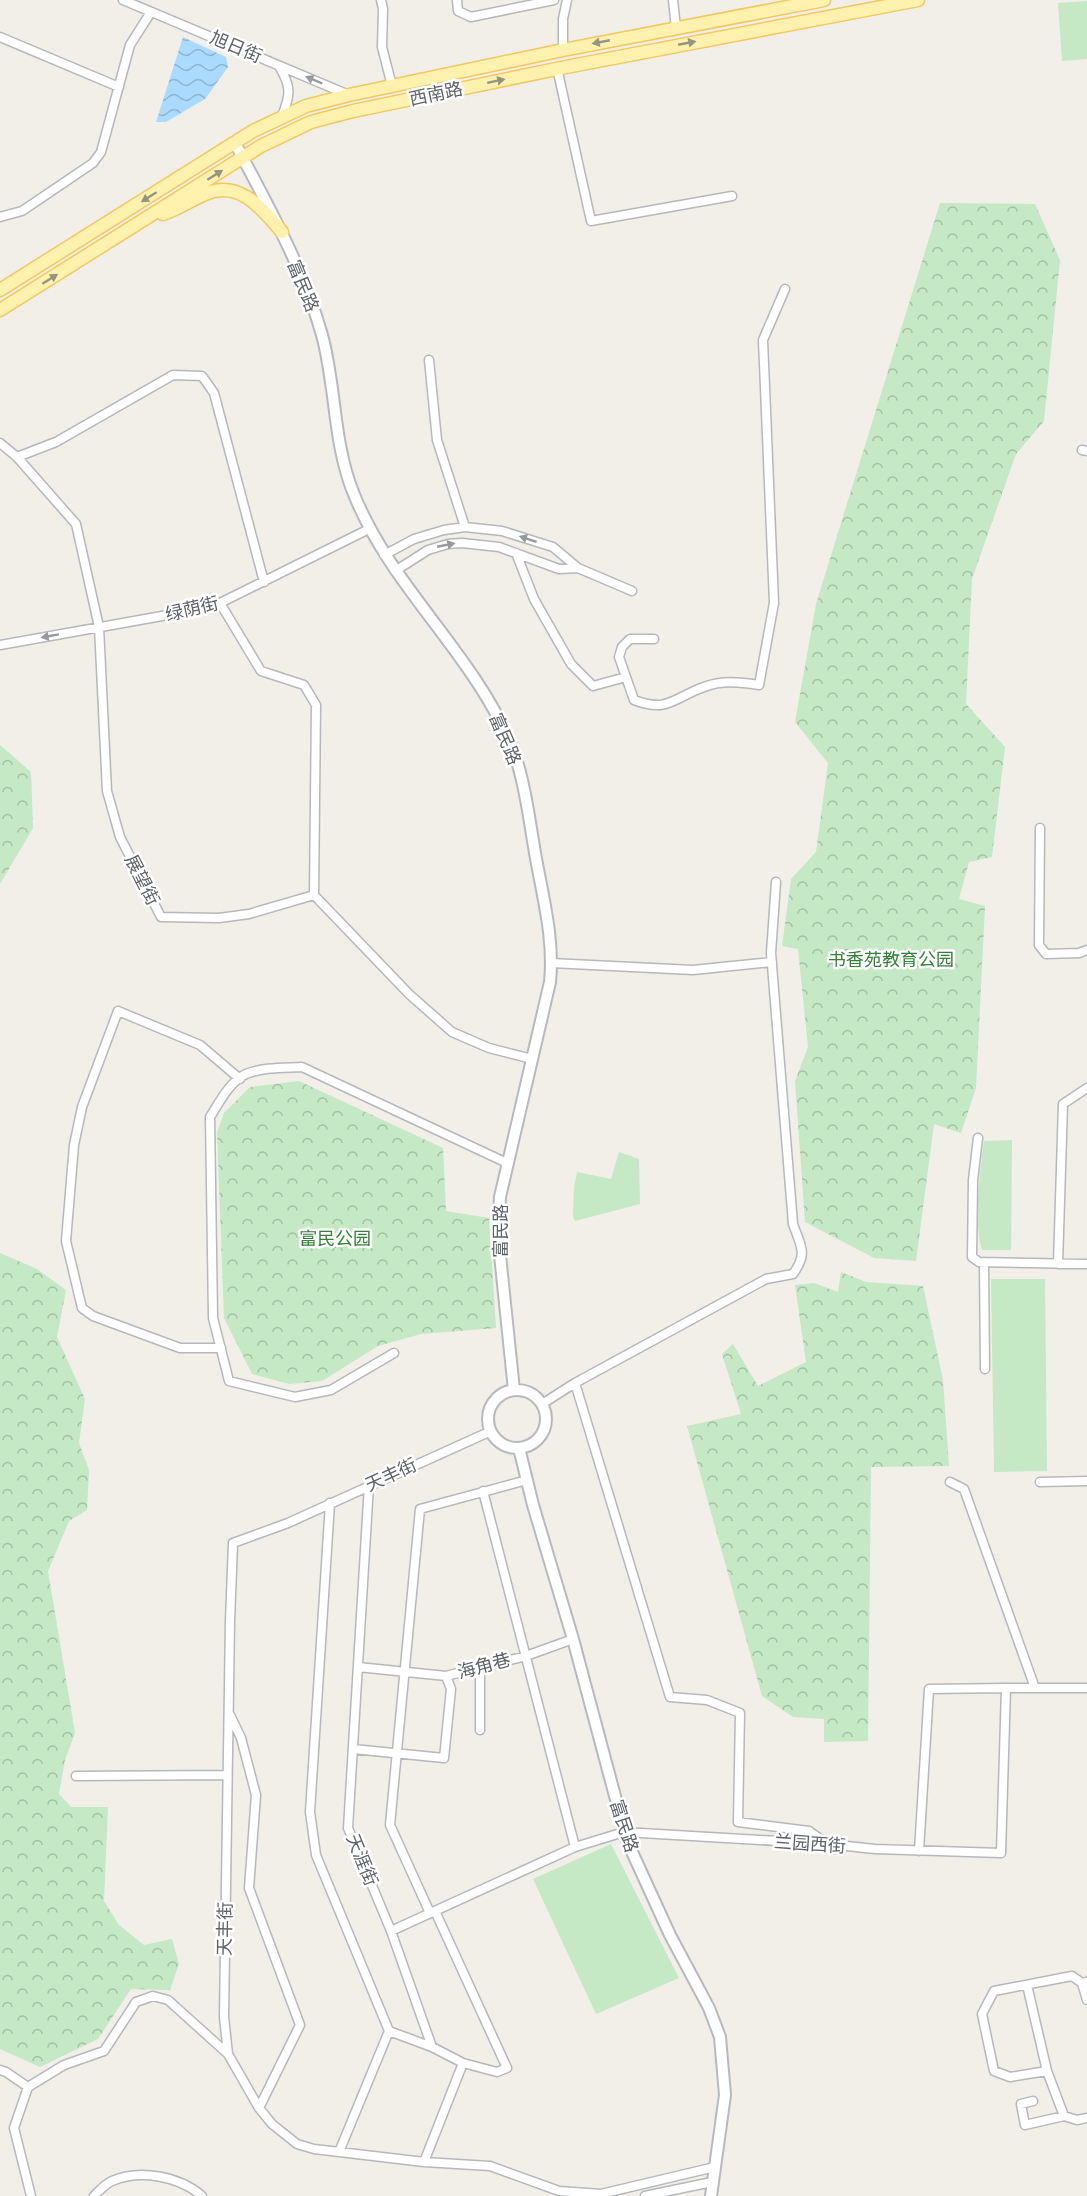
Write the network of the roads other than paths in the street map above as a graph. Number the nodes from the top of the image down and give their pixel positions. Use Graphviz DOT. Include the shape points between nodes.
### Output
graph roads {
  1 [pos="123,0"];
  2 [pos="381,0"];
  3 [pos="457,0"];
  4 [pos="554,0"];
  5 [pos="567,0"];
  6 [pos="673,0"];
  7 [pos="824,0"];
  8 [pos="918,0"];
  9 [pos="151,12"];
  10 [pos="676,28"];
  11 [pos="0,37"];
  12 [pos="563,50"];
  13 [pos="279,65"];
  14 [pos="557,68"];
  15 [pos="392,86"];
  16 [pos="119,87"];
  17 [pos="349,94"];
  18 [pos="282,116"];
  19 [pos="235,143"];
  20 [pos="243,158"];
  21 [pos="732,196"];
  22 [pos="0,217"];
  23 [pos="140,222"];
  24 [pos="282,232"];
  25 [pos="785,289"];
  26 [pos="0,290"];
  27 [pos="0,310"];
  28 [pos="429,360"];
  29 [pos="0,443"];
  30 [pos="17,457"];
  31 [pos="465,527"];
  32 [pos="369,529"];
  33 [pos="516,553"];
  34 [pos="384,555"];
  35 [pos="578,568"];
  36 [pos="395,571"];
  37 [pos="264,582"];
  38 [pos="632,591"];
  39 [pos="220,603"];
  40 [pos="99,627"];
  41 [pos="654,639"];
  42 [pos="0,645"];
  43 [pos="626,677"];
  44 [pos="1040,828"];
  45 [pos="776,882"];
  46 [pos="314,895"];
  47 [pos="1087,950"];
  48 [pos="772,962"];
  49 [pos="551,963"];
  50 [pos="532,1059"];
  51 [pos="240,1079"];
  52 [pos="1087,1088"];
  53 [pos="978,1138"];
  54 [pos="507,1163"];
  55 [pos="984,1262"];
  56 [pos="1058,1264"];
  57 [pos="1087,1264"];
  58 [pos="221,1348"];
  59 [pos="394,1353"];
  60 [pos="985,1369"];
  61 [pos="575,1383"];
  62 [pos="514,1390"];
  63 [pos="542,1404"];
  64 [pos="491,1431"];
  65 [pos="519,1448"];
  66 [pos="526,1480"];
  67 [pos="1087,1481"];
  68 [pos="951,1482"];
  69 [pos="1040,1482"];
  70 [pos="369,1485"];
  71 [pos="483,1491"];
  72 [pos="330,1503"];
  73 [pos="573,1640"];
  74 [pos="526,1656"];
  75 [pos="358,1666"];
  76 [pos="480,1668"];
  77 [pos="405,1672"];
  78 [pos="446,1676"];
  79 [pos="1006,1688"];
  80 [pos="1035,1688"];
  81 [pos="1087,1688"];
  82 [pos="228,1712"];
  83 [pos="480,1730"];
  84 [pos="353,1749"];
  85 [pos="397,1754"];
  86 [pos="227,1775"];
  87 [pos="76,1776"];
  88 [pos="624,1832"];
  89 [pos="828,1844"];
  90 [pos="575,1847"];
  91 [pos="919,1851"];
  92 [pos="432,1912"];
  93 [pos="391,1931"];
  94 [pos="1085,1982"];
  95 [pos="1027,1985"];
  96 [pos="1087,2000"];
  97 [pos="389,2031"];
  98 [pos="432,2047"];
  99 [pos="228,2054"];
  100 [pos="464,2063"];
  101 [pos="0,2070"];
  102 [pos="1047,2071"];
  103 [pos="28,2087"];
  104 [pos="1033,2101"];
  105 [pos="260,2108"];
  106 [pos="1064,2116"];
  107 [pos="1087,2118"];
  108 [pos="339,2152"];
  109 [pos="424,2162"];
  110 [pos="714,2168"];
  111 [pos="712,2182"];
  112 [pos="31,2196"];
  113 [pos="94,2196"];
  114 [pos="202,2196"];
  115 [pos="645,2196"];
  116 [pos="711,2196"];
  1 -- 9 [label="street, 旭日街"];
  2 -- 15 [label="street" via="382,47"];
  3 -- 4 [label="street" via="458,11 471,17"];
  5 -- 12 [label="street"];
  6 -- 10 [label="street"];
  7 -- 10 [label="main road, 西南路"];
  14 -- 8 [label="main road, 西南路, one-way"];
  9 -- 13 [label="street, 旭日街"];
  9 -- 16 [label="street" via="130,45"];
  10 -- 12 [label="main road, 西南路, one-way"];
  11 -- 16 [label="street"];
  12 -- 15 [label="main road, 西南路"];
  17 -- 13 [label="street, 旭日街, one-way"];
  13 -- 18 [label="street" via="288,82 289,99"];
  20 -- 14 [label="main road, 西南路, one-way" via="311,122"];
  14 -- 21 [label="street" via="591,221"];
  15 -- 17 [label="main road, 西南路"];
  16 -- 22 [label="street" via="101,153 93,163 22,211"];
  17 -- 18 [label="main road, 西南路"];
  18 -- 19 [label="main road, 西南路"];
  19 -- 20 [label="street, 富民路"];
  19 -- 26 [label="main road, 西南路, one-way"];
  23 -- 20 [label="main road, 西南路, one-way"];
  20 -- 24 [label="street, 富民路"];
  23 -- 24 [label="main road" via="207,193 228,189 247,195"];
  27 -- 23 [label="main road, 西南路, one-way"];
  24 -- 32 [label="street, 富民路" via="322,335 345,466"];
  25 -- 43 [label="street" via="763,340 774,603 759,685 733,681 714,685 664,706 634,700"];
  28 -- 31 [label="street" via="437,440"];
  29 -- 30 [label="street, 展望街"];
  30 -- 37 [label="street" via="57,442 173,375 202,376 214,393"];
  30 -- 40 [label="street, 展望街" via="76,524"];
  31 -- 34 [label="street" via="414,539"];
  35 -- 31 [label="street, one-way" via="553,547 502,531"];
  32 -- 34 [label="street, 富民路"];
  32 -- 37 [label="street, 绿荫街"];
  33 -- 35 [label="street" via="559,569"];
  36 -- 33 [label="street, one-way" via="428,550 448,544 499,547"];
  33 -- 43 [label="street" via="534,599 571,664 593,686"];
  34 -- 36 [label="street, 富民路"];
  35 -- 38 [label="street"];
  36 -- 49 [label="street, 富民路" via="474,677 508,739 518,766 548,924"];
  37 -- 39 [label="street, 绿荫街"];
  39 -- 40 [label="street, 绿荫街"];
  39 -- 46 [label="street" via="261,671 304,685 316,705"];
  40 -- 42 [label="street, 绿荫街, one-way"];
  40 -- 46 [label="street, 展望街" via="107,791 120,837 161,917 219,918"];
  41 -- 43 [label="street" via="630,639 622,646 619,657"];
  44 -- 47 [label="street" via="1039,945 1046,954"];
  45 -- 48 [label="street"];
  46 -- 50 [label="street" via="409,994 452,1032 489,1048"];
  48 -- 49 [label="street" via="693,970"];
  48 -- 61 [label="street" via="793,1224 802,1261 793,1274 766,1279"];
  49 -- 50 [label="street, 富民路"];
  50 -- 54 [label="street, 富民路"];
  51 -- 54 [label="street" via="245,1074 302,1067"];
  51 -- 58 [label="street" via="210,1117 213,1318"];
  51 -- 58 [label="street" via="200,1046 118,1011 82,1107 74,1145 66,1240 82,1308 93,1316 180,1348"];
  52 -- 56 [label="street" via="1063,1104"];
  53 -- 55 [label="street" via="972,1257"];
  54 -- 62 [label="street, 富民路" via="498,1236"];
  55 -- 56 [label="street"];
  55 -- 60 [label="street"];
  56 -- 57 [label="street"];
  58 -- 59 [label="street" via="229,1380 295,1397 331,1390"];
  61 -- 63 [label="street"];
  61 -- 89 [label="street" via="670,1697 707,1700 740,1713 738,1822 809,1831"];
  62 -- 63 [label="street" via="530,1393"];
  62 -- 64 [label="street" via="497,1397 492,1404 488,1413"];
  63 -- 65 [label="street" via="543,1430 532,1443"];
  64 -- 65 [label="street" via="504,1445"];
  64 -- 70 [label="street, 天丰街"];
  65 -- 66 [label="street, 富民路"];
  66 -- 71 [label="street"];
  66 -- 73 [label="street, 富民路"];
  67 -- 69 [label="street"];
  68 -- 80 [label="street" via="964,1489"];
  70 -- 72 [label="street, 天丰街"];
  70 -- 75 [label="street, 天涯街"];
  71 -- 74 [label="street"];
  71 -- 77 [label="street" via="420,1509"];
  72 -- 82 [label="street, 天丰街" via="233,1543"];
  72 -- 97 [label="street" via="310,1812 316,1856"];
  73 -- 74 [label="street, 海角巷"];
  73 -- 88 [label="street, 富民路"];
  74 -- 76 [label="street, 海角巷"];
  74 -- 90 [label="street"];
  75 -- 77 [label="street, 海角巷"];
  75 -- 84 [label="street, 天涯街"];
  76 -- 78 [label="street, 海角巷"];
  76 -- 83 [label="street"];
  77 -- 78 [label="street, 海角巷"];
  77 -- 85 [label="street"];
  78 -- 85 [label="street" via="451,1689 444,1758"];
  79 -- 80 [label="street"];
  79 -- 91 [label="street" via="929,1689"];
  79 -- 91 [label="street, 兰园西街" via="1001,1853"];
  80 -- 81 [label="street"];
  82 -- 86 [label="street, 天丰街"];
  82 -- 105 [label="street" via="241,1738 256,1795 249,1888 300,2025"];
  84 -- 85 [label="street"];
  84 -- 93 [label="street, 天涯街" via="348,1828"];
  85 -- 92 [label="street" via="390,1825"];
  86 -- 87 [label="street"];
  86 -- 99 [label="street, 天丰街" via="224,2018"];
  88 -- 89 [label="street, 兰园西街"];
  88 -- 90 [label="street, 兰园西街"];
  88 -- 110 [label="street, 富民路" via="720,2037 725,2095"];
  89 -- 91 [label="street, 兰园西街"];
  90 -- 92 [label="street, 兰园西街"];
  92 -- 93 [label="street, 兰园西街"];
  92 -- 100 [label="street" via="507,2068 497,2072"];
  93 -- 98 [label="street, 天涯街"];
  94 -- 95 [label="street" via="1072,1976"];
  94 -- 96 [label="street"];
  95 -- 102 [label="street"];
  95 -- 102 [label="street" via="994,1991 981,2014 994,2071 1010,2077"];
  97 -- 98 [label="street"];
  97 -- 108 [label="street"];
  98 -- 100 [label="street"];
  99 -- 103 [label="street" via="168,2000 153,1996 136,2002 104,2051 64,2066"];
  99 -- 105 [label="street, 天丰街"];
  100 -- 109 [label="street"];
  101 -- 103 [label="street"];
  102 -- 106 [label="street"];
  103 -- 112 [label="street" via="15,2128"];
  104 -- 106 [label="street" via="1021,2104 1025,2125"];
  105 -- 108 [label="street, 天丰街" via="272,2124 297,2144"];
  106 -- 107 [label="street"];
  108 -- 109 [label="street, 天丰街"];
  109 -- 110 [label="street, 天丰街" via="490,2166 559,2191 601,2194"];
  110 -- 111 [label="street, 富民路"];
  111 -- 115 [label="street"];
  111 -- 116 [label="street, 富民路"];
  113 -- 114 [label="street" via="110,2182 135,2175 166,2177"];
}
